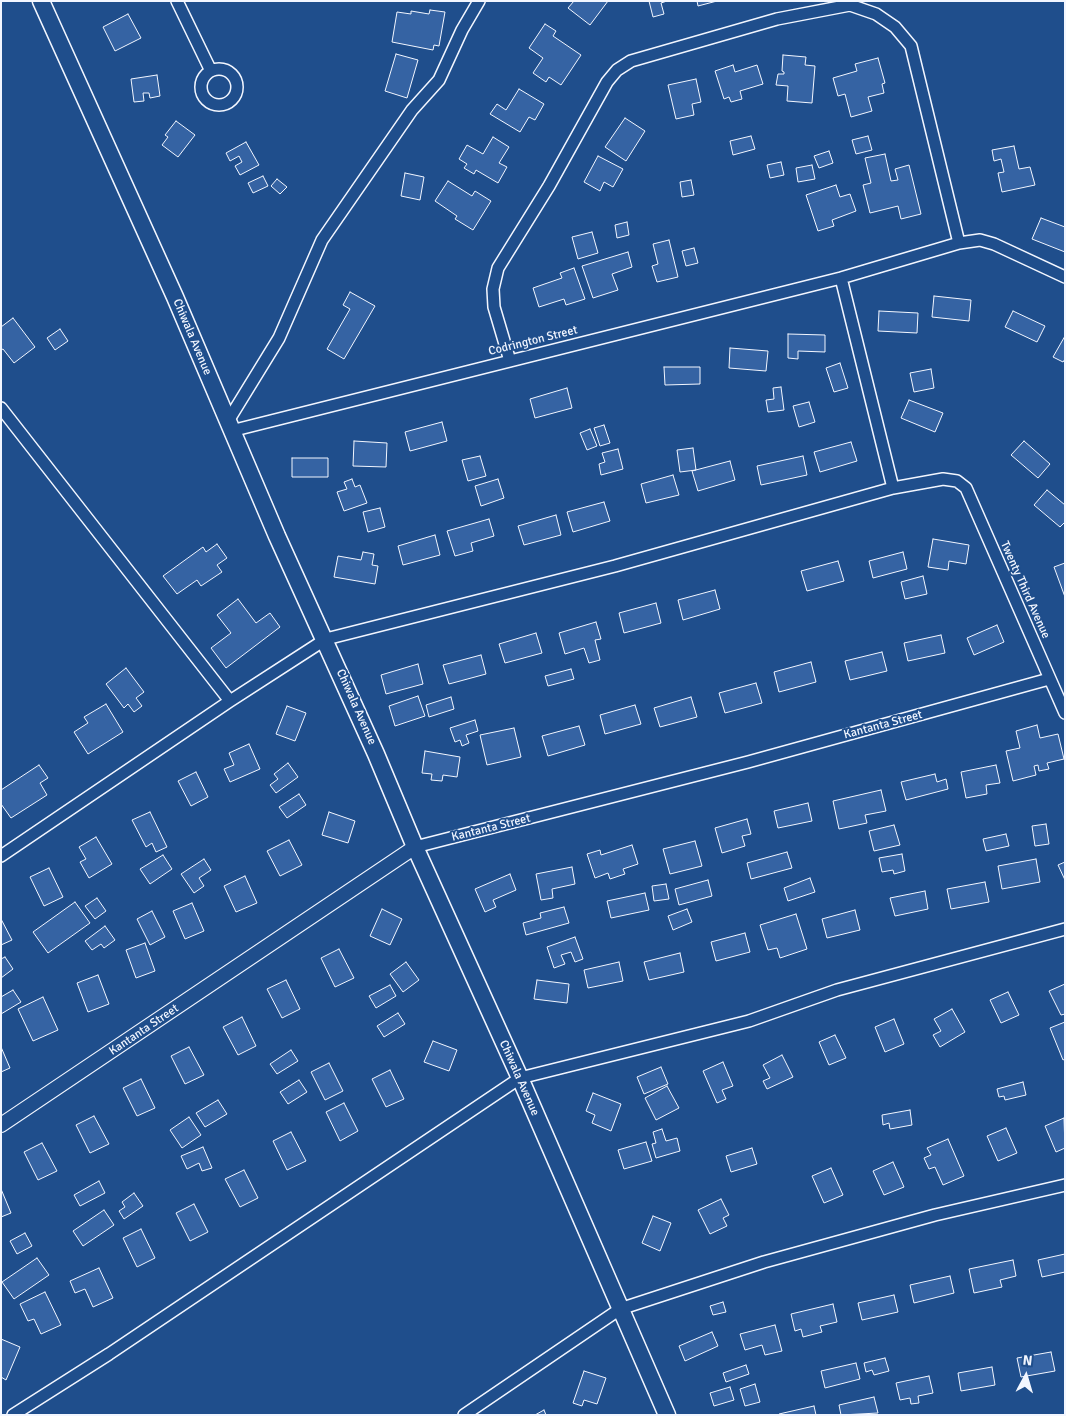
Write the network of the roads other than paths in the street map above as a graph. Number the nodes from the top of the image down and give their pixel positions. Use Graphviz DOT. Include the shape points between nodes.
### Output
graph roads {
  1 [pos="41,1"];
  2 [pos="177,1"];
  3 [pos="480,1"];
  4 [pos="210,69"];
  5 [pos="959,243"];
  6 [pos="1065,277"];
  7 [pos="841,278"];
  8 [pos="510,361"];
  9 [pos="1,408"];
  10 [pos="230,426"];
  11 [pos="893,488"];
  12 [pos="326,639"];
  13 [pos="1049,679"];
  14 [pos="230,701"];
  15 [pos="1065,713"];
  16 [pos="415,848"];
  17 [pos="1,856"];
  18 [pos="1065,929"];
  19 [pos="520,1078"];
  20 [pos="1,1125"];
  21 [pos="1065,1184"];
  22 [pos="620,1309"];
  23 [pos="13,1415"];
  24 [pos="464,1415"];
  25 [pos="667,1415"];
  1 -- 10 [label="main road, Chiwala Avenue"];
  2 -- 4 [label="street"];
  3 -- 10 [label="street" via="462,30 439,80 412,110 322,240 279,338"];
  5 -- 6 [label="street" via="980,240 994,244"];
  5 -- 7 [label="street, Codrington Street"];
  5 -- 8 [label="street" via="911,46 895,27 876,14 850,6 777,19 631,61 607,82 549,186 498,268 493,289 494,307"];
  7 -- 8 [label="street, Codrington Street"];
  7 -- 11 [label="street"];
  8 -- 10 [label="street, Codrington Street"];
  9 -- 14 [label="street"];
  10 -- 12 [label="main road, Chiwala Avenue"];
  11 -- 12 [label="street" via="615,566"];
  11 -- 13 [label="street, Twenty Third Avenue" via="943,479 957,481 966,488"];
  12 -- 14 [label="street"];
  12 -- 16 [label="main road, Chiwala Avenue"];
  13 -- 15 [label="street, Twenty Third Avenue"];
  13 -- 16 [label="street, Kantanta Street" via="748,762"];
  14 -- 17 [label="street"];
  16 -- 19 [label="main road, Chiwala Avenue"];
  16 -- 20 [label="street, Kantanta Street"];
  18 -- 19 [label="street" via="837,990 749,1022"];
  19 -- 22 [label="main road, Chiwala Avenue"];
  19 -- 23 [label="street"];
  21 -- 22 [label="street" via="935,1215 764,1262"];
  22 -- 24 [label="street"];
  22 -- 25 [label="main road, Chiwala Avenue"];
}
